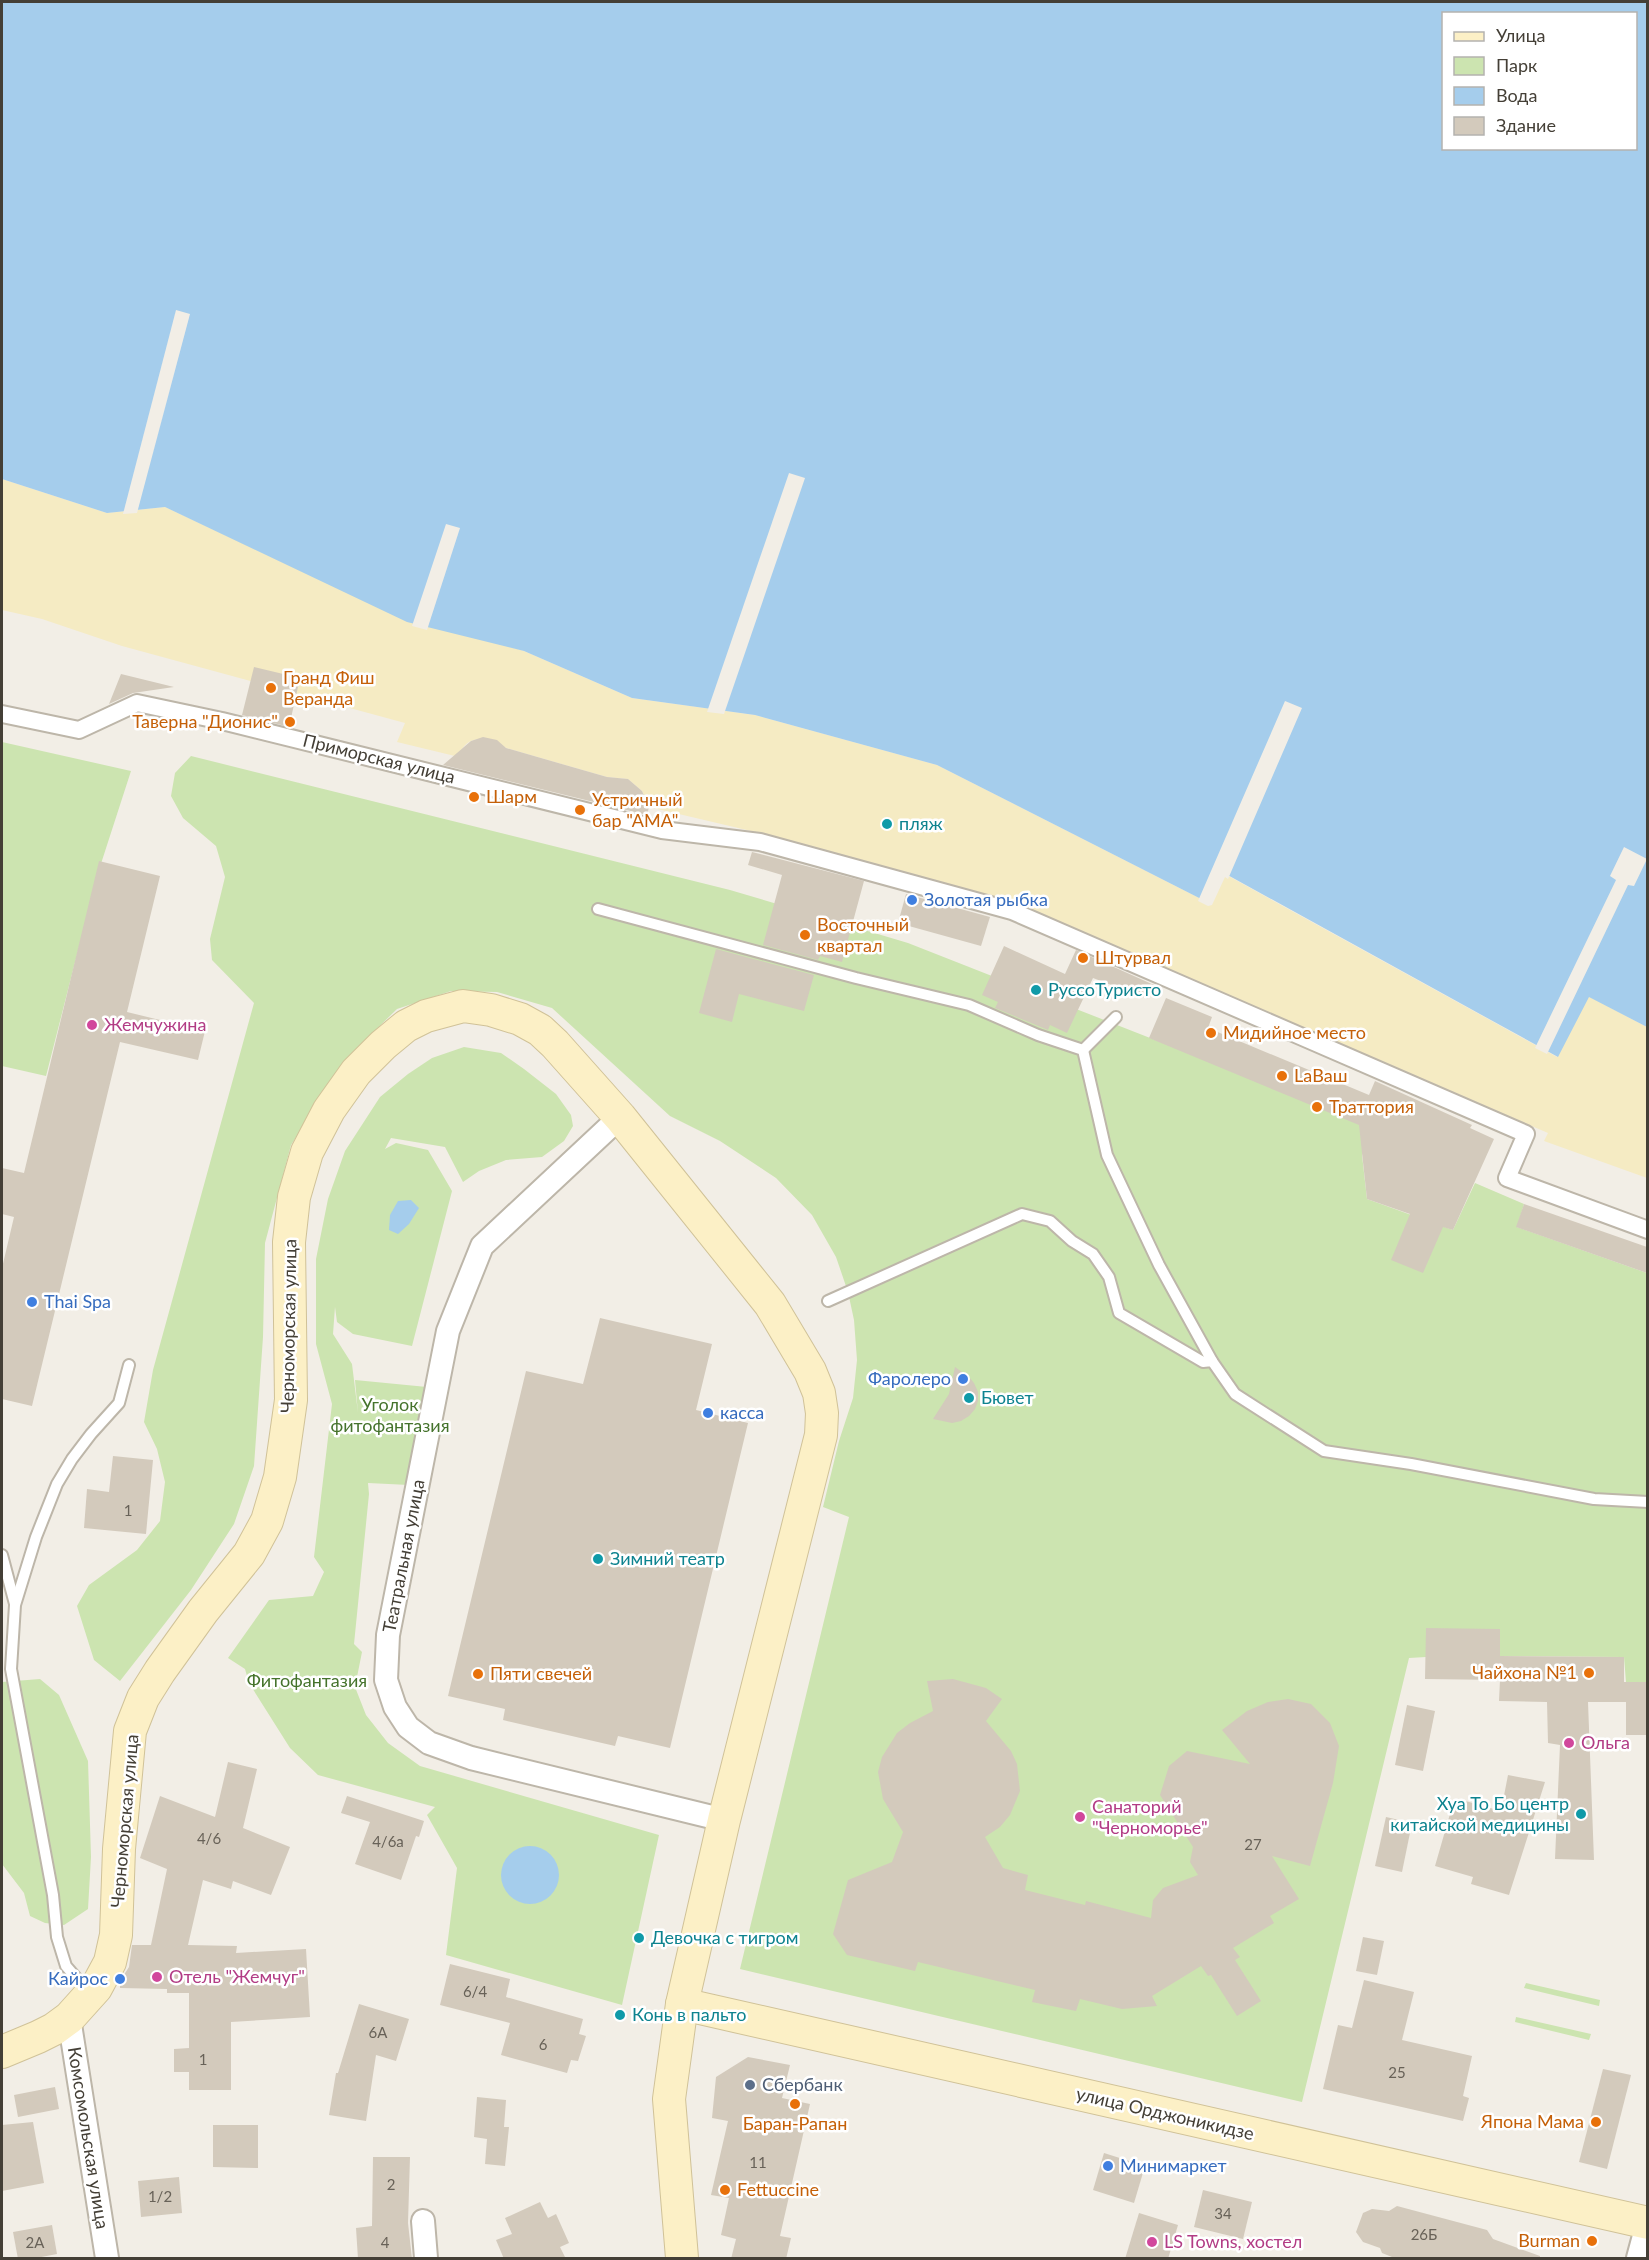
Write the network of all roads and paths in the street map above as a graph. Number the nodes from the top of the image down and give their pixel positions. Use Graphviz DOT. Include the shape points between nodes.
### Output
graph roads {
  1 [pos="2,714"];
  2 [pos="598,909"];
  3 [pos="1116,1017"];
  4 [pos="1083,1050"];
  5 [pos="613,1108"];
  6 [pos="1647,1230"];
  7 [pos="828,1301"];
  8 [pos="1212,1361"];
  9 [pos="129,1365"];
  10 [pos="1647,1502"];
  11 [pos="2,1555"];
  12 [pos="15,1605"];
  13 [pos="6,1668"];
  14 [pos="724,1820"];
  15 [pos="96,1988"];
  16 [pos="682,2004"];
  17 [pos="69,2018"];
  18 [pos="2,2052"];
  19 [pos="423,2220"];
  20 [pos="1647,2222"];
  21 [pos="107,2259"];
  22 [pos="426,2259"];
  23 [pos="682,2259"];
  24 [pos="1638,2259"];
  1 -- 6 [label="street, Приморская улица" via="79,730 137,703 662,830 760,842 1012,911 1526,1134 1507,1179"];
  2 -- 4 [label="lane" via="969,1005"];
  3 -- 4 [label="lane"];
  4 -- 8 [label="lane" via="1107,1155 1159,1265"];
  5 -- 14 [label="main road" via="770,1304 819,1393 821,1436"];
  5 -- 14 [label="street, Театральная улица" via="482,1246 478,1255 448,1331 388,1635 386,1680 395,1707 408,1726 429,1743 471,1758"];
  5 -- 15 [label="main road, Черноморская улица" via="540,1030 520,1019 463,1006 406,1026 357,1072 329,1110 307,1152 294,1197 289,1242 291,1400 280,1477 267,1521 249,1554 160,1671 143,1698 130,1731 116,1935 110,1962"];
  7 -- 8 [label="lane" via="1022,1214 1050,1221 1093,1254 1109,1277 1119,1313 1203,1362"];
  8 -- 10 [label="lane" via="1235,1394 1324,1451 1583,1498"];
  9 -- 12 [label="lane" via="119,1403 91,1434 57,1484"];
  11 -- 12 [label="lane"];
  12 -- 13 [label="lane"];
  13 -- 15 [label="lane" via="57,1937 66,1966 79,1981"];
  14 -- 16 [label="main road"];
  15 -- 17 [label="main road, Черноморская улица"];
  16 -- 20 [label="main road, улица Орджоникидзе"];
  16 -- 23 [label="main road" via="669,2099"];
  17 -- 18 [label="main road, Черноморская улица" via="54,2029"];
  17 -- 21 [label="street, Комсомольская улица"];
  19 -- 22 [label="street"];
  20 -- 24 [label="street"];
}
